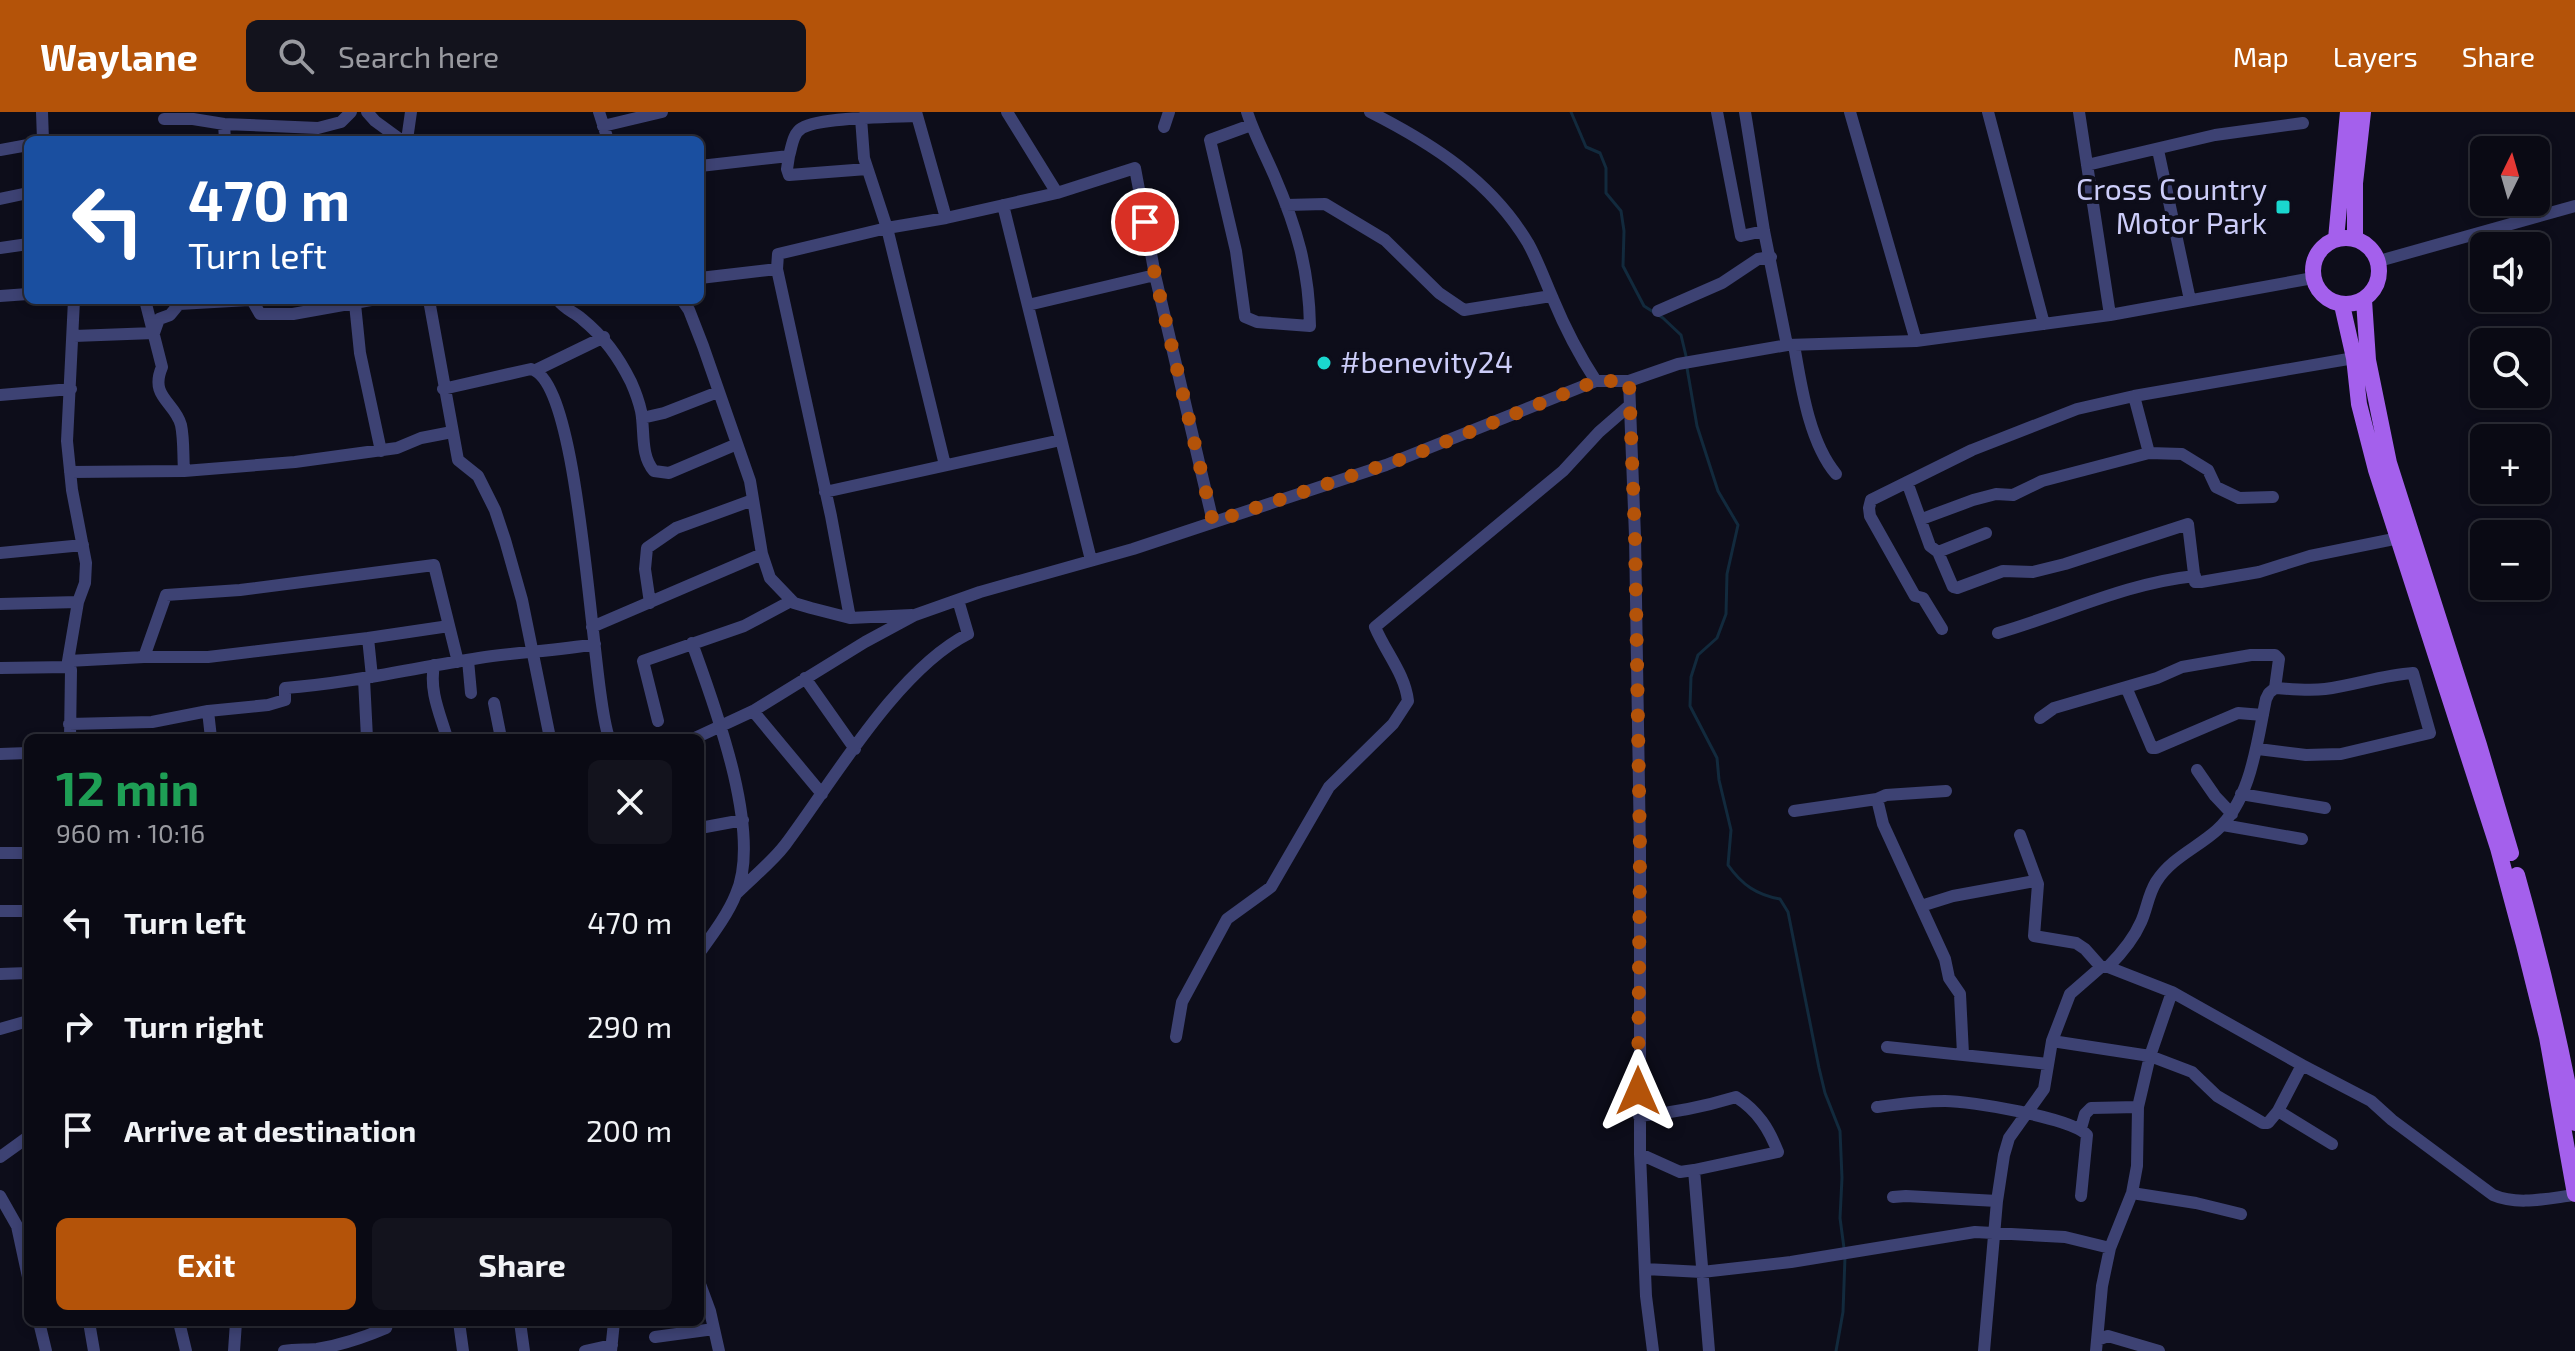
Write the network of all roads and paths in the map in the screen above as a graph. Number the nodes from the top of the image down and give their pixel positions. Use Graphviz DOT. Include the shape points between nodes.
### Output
graph roads {
  1 [pos="42,112"];
  2 [pos="268,112"];
  3 [pos="351,112"];
  4 [pos="367,112"];
  5 [pos="411,112"];
  6 [pos="599,112"];
  7 [pos="662,112"];
  8 [pos="1007,112"];
  9 [pos="1169,112"];
  10 [pos="1370,112"];
  11 [pos="1717,112"];
  12 [pos="1745,112"];
  13 [pos="1850,112"];
  14 [pos="2079,112"];
  15 [pos="2348,112"];
  16 [pos="2363,112"];
  17 [pos="916,114"];
  18 [pos="1991,114"];
  19 [pos="821,117"];
  20 [pos="1387,117"];
  21 [pos="861,118"];
  22 [pos="1249,118"];
  23 [pos="164,119"];
  24 [pos="2303,123"];
  25 [pos="224,124"];
  26 [pos="603,126"];
  27 [pos="1164,127"];
  28 [pos="276,131"];
  29 [pos="43,136"];
  30 [pos="225,136"];
  31 [pos="398,136"];
  32 [pos="405,136"];
  33 [pos="607,136"];
  34 [pos="24,146"];
  35 [pos="0,150"];
  36 [pos="2158,150"];
  37 [pos="789,156"];
  38 [pos="2087,165"];
  39 [pos="704,166"];
  40 [pos="867,169"];
  41 [pos="1057,193"];
  42 [pos="24,194"];
  43 [pos="0,199"];
  44 [pos="1003,205"];
  45 [pos="1286,205"];
  46 [pos="2575,206"];
  47 [pos="946,218"];
  48 [pos="887,228"];
  49 [pos="1764,231"];
  50 [pos="2355,238"];
  51 [pos="2336,239"];
  52 [pos="24,245"];
  53 [pos="0,248"];
  54 [pos="1771,257"];
  55 [pos="2379,261"];
  56 [pos="777,269"];
  57 [pos="1155,275"];
  58 [pos="704,278"];
  59 [pos="2313,278"];
  60 [pos="24,294"];
  61 [pos="0,296"];
  62 [pos="1551,296"];
  63 [pos="2190,300"];
  64 [pos="2364,300"];
  65 [pos="74,304"];
  66 [pos="146,304"];
  67 [pos="179,304"];
  68 [pos="253,304"];
  69 [pos="355,304"];
  70 [pos="430,304"];
  71 [pos="563,304"];
  72 [pos="685,304"];
  73 [pos="1028,305"];
  74 [pos="2342,305"];
  75 [pos="1658,311"];
  76 [pos="2110,315"];
  77 [pos="2044,324"];
  78 [pos="154,333"];
  79 [pos="74,336"];
  80 [pos="604,337"];
  81 [pos="1916,341"];
  82 [pos="1791,345"];
  83 [pos="2354,358"];
  84 [pos="536,370"];
  85 [pos="1596,381"];
  86 [pos="1629,381"];
  87 [pos="71,389"];
  88 [pos="443,389"];
  89 [pos="718,392"];
  90 [pos="0,395"];
  91 [pos="2134,396"];
  92 [pos="1630,405"];
  93 [pos="642,418"];
  94 [pos="452,432"];
  95 [pos="1061,440"];
  96 [pos="737,444"];
  97 [pos="381,451"];
  98 [pos="2149,453"];
  99 [pos="945,465"];
  100 [pos="184,471"];
  101 [pos="70,472"];
  102 [pos="1836,474"];
  103 [pos="1907,482"];
  104 [pos="825,492"];
  105 [pos="2273,497"];
  106 [pos="753,500"];
  107 [pos="1922,519"];
  108 [pos="1213,522"];
  109 [pos="1986,533"];
  110 [pos="2399,538"];
  111 [pos="83,545"];
  112 [pos="1938,552"];
  113 [pos="0,553"];
  114 [pos="762,554"];
  115 [pos="1091,560"];
  116 [pos="2195,576"];
  117 [pos="958,600"];
  118 [pos="791,601"];
  119 [pos="78,602"];
  120 [pos="650,603"];
  121 [pos="0,604"];
  122 [pos="915,615"];
  123 [pos="850,618"];
  124 [pos="449,626"];
  125 [pos="592,627"];
  126 [pos="1942,629"];
  127 [pos="1998,633"];
  128 [pos="368,638"];
  129 [pos="692,643"];
  130 [pos="595,644"];
  131 [pos="531,653"];
  132 [pos="140,657"];
  133 [pos="463,661"];
  134 [pos="69,664"];
  135 [pos="434,665"];
  136 [pos="0,668"];
  137 [pos="368,678"];
  138 [pos="805,678"];
  139 [pos="2126,687"];
  140 [pos="2275,688"];
  141 [pos="471,693"];
  142 [pos="494,703"];
  143 [pos="208,711"];
  144 [pos="753,711"];
  145 [pos="2263,715"];
  146 [pos="2040,718"];
  147 [pos="658,721"];
  148 [pos="722,726"];
  149 [pos="70,731"];
  150 [pos="211,734"];
  151 [pos="367,734"];
  152 [pos="446,734"];
  153 [pos="500,734"];
  154 [pos="549,734"];
  155 [pos="608,734"];
  156 [pos="704,734"];
  157 [pos="855,749"];
  158 [pos="2258,749"];
  159 [pos="24,753"];
  160 [pos="0,754"];
  161 [pos="2197,770"];
  162 [pos="1946,791"];
  163 [pos="822,794"];
  164 [pos="2241,794"];
  165 [pos="1877,799"];
  166 [pos="2325,808"];
  167 [pos="1794,811"];
  168 [pos="2232,814"];
  169 [pos="743,820"];
  170 [pos="2223,825"];
  171 [pos="704,827"];
  172 [pos="2020,835"];
  173 [pos="2302,839"];
  174 [pos="0,853"];
  175 [pos="24,853"];
  176 [pos="2035,881"];
  177 [pos="737,893"];
  178 [pos="1921,906"];
  179 [pos="0,911"];
  180 [pos="24,911"];
  181 [pos="704,946"];
  182 [pos="2104,967"];
  183 [pos="24,973"];
  184 [pos="0,974"];
  185 [pos="2172,992"];
  186 [pos="24,1022"];
  187 [pos="0,1029"];
  188 [pos="1176,1037"];
  189 [pos="2052,1041"];
  190 [pos="1887,1047"];
  191 [pos="1963,1054"];
  192 [pos="2150,1056"];
  193 [pos="2048,1064"];
  194 [pos="2302,1065"];
  195 [pos="1877,1107"];
  196 [pos="2138,1107"];
  197 [pos="2278,1111"];
  198 [pos="2027,1113"];
  199 [pos="1639,1116"];
  200 [pos="2575,1123"];
  201 [pos="2081,1128"];
  202 [pos="24,1140"];
  203 [pos="2332,1144"];
  204 [pos="1640,1154"];
  205 [pos="0,1157"];
  206 [pos="1694,1170"];
  207 [pos="2132,1193"];
  208 [pos="2575,1195"];
  209 [pos="0,1196"];
  210 [pos="2081,1196"];
  211 [pos="1893,1197"];
  212 [pos="1997,1201"];
  213 [pos="2241,1214"];
  214 [pos="1995,1232"];
  215 [pos="2110,1248"];
  216 [pos="24,1258"];
  217 [pos="1645,1269"];
  218 [pos="1702,1272"];
  219 [pos="704,1297"];
  220 [pos="40,1326"];
  221 [pos="90,1326"];
  222 [pos="180,1326"];
  223 [pos="236,1326"];
  224 [pos="387,1326"];
  225 [pos="460,1326"];
  226 [pos="521,1326"];
  227 [pos="614,1326"];
  228 [pos="714,1329"];
  229 [pos="365,1337"];
  230 [pos="655,1337"];
  231 [pos="2100,1342"];
  232 [pos="612,1348"];
  233 [pos="298,1350"];
  234 [pos="46,1351"];
  235 [pos="94,1351"];
  236 [pos="186,1351"];
  237 [pos="234,1351"];
  238 [pos="284,1351"];
  239 [pos="366,1351"];
  240 [pos="463,1351"];
  241 [pos="524,1351"];
  242 [pos="585,1351"];
  243 [pos="719,1351"];
  244 [pos="1653,1351"];
  245 [pos="1709,1351"];
  246 [pos="1984,1351"];
  247 [pos="2159,1351"];
  1 -- 29 [label="street"];
  2 -- 28 [label="street"];
  3 -- 28 [label="street" via="333,125"];
  4 -- 31 [label="street"];
  5 -- 32 [label="street"];
  6 -- 26 [label="street"];
  7 -- 26 [label="street"];
  8 -- 41 [label="street"];
  9 -- 27 [label="street"];
  10 -- 20 [label="street"];
  11 -- 49 [label="street" via="1741,236"];
  12 -- 49 [label="street"];
  13 -- 81 [label="street"];
  14 -- 38 [label="street"];
  15 -- 51 [label="main road"];
  16 -- 50 [label="main road"];
  17 -- 21 [label="street"];
  17 -- 47 [label="street"];
  18 -- 77 [label="street"];
  19 -- 21 [label="street"];
  19 -- 37 [label="street" via="795,135"];
  20 -- 62 [label="street" via="1423,139 1502,205 1529,245"];
  21 -- 40 [label="street"];
  22 -- 45 [label="street"];
  22 -- 45 [label="street" via="1210,140 1245,317 1310,326 1303,251"];
  23 -- 25 [label="street"];
  24 -- 36 [label="street" via="2215,135"];
  25 -- 28 [label="street"];
  25 -- 30 [label="street"];
  26 -- 33 [label="street"];
  34 -- 35 [label="street"];
  36 -- 38 [label="street"];
  36 -- 63 [label="street"];
  37 -- 39 [label="street"];
  37 -- 40 [label="street" via="789,175"];
  38 -- 76 [label="street"];
  40 -- 48 [label="street"];
  41 -- 44 [label="street"];
  41 -- 57 [label="street" via="1135,168"];
  42 -- 43 [label="street"];
  44 -- 47 [label="street"];
  44 -- 73 [label="street"];
  45 -- 62 [label="street" via="1325,204 1385,240 1464,310"];
  46 -- 55 [label="street"];
  47 -- 48 [label="street"];
  48 -- 56 [label="street" via="778,254"];
  48 -- 99 [label="street"];
  49 -- 54 [label="street"];
  50 -- 51 [label="main road"];
  50 -- 55 [label="main road" via="2370,246"];
  51 -- 59 [label="main road" via="2322,248"];
  52 -- 53 [label="street"];
  54 -- 75 [label="street"];
  54 -- 82 [label="street"];
  55 -- 64 [label="main road" via="2379,283"];
  56 -- 58 [label="street"];
  56 -- 104 [label="street"];
  57 -- 73 [label="street"];
  57 -- 108 [label="street"];
  59 -- 63 [label="street"];
  59 -- 74 [label="main road" via="2319,291"];
  60 -- 61 [label="street"];
  62 -- 85 [label="street"];
  63 -- 76 [label="street"];
  64 -- 74 [label="main road"];
  64 -- 200 [label="main road" via="2368,360 2389,463 2501,819 2541,961"];
  65 -- 79 [label="street"];
  66 -- 78 [label="street"];
  67 -- 78 [label="street" via="159,319"];
  68 -- 69 [label="street" via="260,314 293,314"];
  69 -- 97 [label="street"];
  70 -- 88 [label="street"];
  71 -- 80 [label="street"];
  72 -- 89 [label="street"];
  73 -- 95 [label="street"];
  74 -- 83 [label="main road"];
  76 -- 77 [label="street"];
  77 -- 81 [label="street"];
  78 -- 79 [label="street"];
  78 -- 100 [label="street" via="162,367 161,396 181,422"];
  79 -- 87 [label="street"];
  80 -- 84 [label="street"];
  80 -- 93 [label="street" via="632,384"];
  81 -- 82 [label="street"];
  82 -- 86 [label="street" via="1678,364"];
  82 -- 102 [label="street" via="1804,406"];
  83 -- 91 [label="street"];
  83 -- 110 [label="main road" via="2359,404"];
  84 -- 88 [label="street"];
  84 -- 125 [label="street" via="559,411 568,450"];
  85 -- 86 [label="street"];
  85 -- 108 [label="street" via="1415,455"];
  86 -- 92 [label="street"];
  87 -- 90 [label="street"];
  87 -- 101 [label="street"];
  88 -- 94 [label="street"];
  89 -- 93 [label="street"];
  89 -- 96 [label="street"];
  91 -- 98 [label="street"];
  91 -- 103 [label="street" via="2064,414"];
  92 -- 188 [label="street" via="1563,471 1375,627 1406,684 1408,701 1393,724 1329,787 1271,887 1227,919 1182,1002"];
  92 -- 199 [label="street" via="1640,850"];
  93 -- 96 [label="street" via="649,465 659,473"];
  94 -- 97 [label="street"];
  94 -- 131 [label="street" via="458,460 478,476 498,519"];
  95 -- 99 [label="street"];
  95 -- 115 [label="street"];
  96 -- 106 [label="street"];
  97 -- 100 [label="street"];
  98 -- 105 [label="street" via="2182,454 2208,470 2216,487 2239,498"];
  98 -- 107 [label="street" via="2042,481 2013,495 1973,500"];
  99 -- 104 [label="street"];
  100 -- 101 [label="street"];
  101 -- 111 [label="street"];
  103 -- 107 [label="street"];
  103 -- 126 [label="street" via="1871,500 1870,516 1915,596 1923,598"];
  104 -- 123 [label="street"];
  106 -- 114 [label="street"];
  106 -- 120 [label="street" via="676,528 647,548"];
  107 -- 112 [label="street" via="1930,546"];
  108 -- 115 [label="street"];
  109 -- 112 [label="street"];
  110 -- 116 [label="street" via="2259,572 2201,582 2195,582"];
  110 -- 208 [label="main road" via="2524,945 2547,1037"];
  111 -- 113 [label="street"];
  111 -- 119 [label="street" via="85,583"];
  112 -- 116 [label="street" via="1957,588 2003,571 2033,572 2065,564 2188,524"];
  114 -- 118 [label="street" via="770,578"];
  114 -- 120 [label="street"];
  115 -- 117 [label="street"];
  116 -- 127 [label="street" via="2104,596"];
  117 -- 122 [label="street"];
  117 -- 157 [label="street" via="968,634 912,677"];
  118 -- 123 [label="street"];
  118 -- 129 [label="street" via="744,626"];
  119 -- 121 [label="street"];
  119 -- 134 [label="street"];
  120 -- 125 [label="street"];
  122 -- 123 [label="street"];
  122 -- 138 [label="street"];
  124 -- 128 [label="street"];
  124 -- 132 [label="street" via="434,565 166,595"];
  124 -- 133 [label="street"];
  125 -- 130 [label="street"];
  128 -- 132 [label="street" via="208,657"];
  128 -- 137 [label="street"];
  129 -- 147 [label="street" via="643,661"];
  129 -- 148 [label="street"];
  130 -- 131 [label="street"];
  130 -- 155 [label="street"];
  131 -- 133 [label="street"];
  131 -- 154 [label="street"];
  132 -- 134 [label="street"];
  133 -- 135 [label="street"];
  133 -- 141 [label="street"];
  134 -- 136 [label="street"];
  134 -- 149 [label="street"];
  135 -- 137 [label="street"];
  135 -- 152 [label="street" via="436,706"];
  137 -- 143 [label="street" via="285,688 285,700"];
  137 -- 151 [label="street"];
  138 -- 144 [label="street"];
  138 -- 157 [label="street"];
  139 -- 140 [label="street" via="2182,667 2265,654 2279,659"];
  139 -- 145 [label="street" via="2154,748 2238,713"];
  139 -- 146 [label="street" via="2054,708"];
  140 -- 145 [label="street"];
  140 -- 158 [label="street" via="2327,688 2413,673 2430,733 2341,754"];
  142 -- 153 [label="street"];
  143 -- 149 [label="street"];
  143 -- 150 [label="street"];
  144 -- 148 [label="street"];
  144 -- 163 [label="street"];
  145 -- 158 [label="street"];
  148 -- 156 [label="street"];
  148 -- 169 [label="street"];
  157 -- 163 [label="street"];
  158 -- 164 [label="street"];
  159 -- 160 [label="street"];
  161 -- 168 [label="street"];
  162 -- 165 [label="street"];
  163 -- 177 [label="street" via="782,848"];
  164 -- 166 [label="street"];
  164 -- 168 [label="street"];
  165 -- 167 [label="street"];
  165 -- 178 [label="street"];
  168 -- 170 [label="street"];
  169 -- 171 [label="street"];
  169 -- 177 [label="street" via="745,849"];
  170 -- 173 [label="street"];
  170 -- 182 [label="street" via="2167,867 2149,895 2140,923"];
  172 -- 176 [label="street"];
  174 -- 175 [label="street"];
  176 -- 178 [label="street"];
  176 -- 182 [label="street" via="2034,936 2076,943"];
  177 -- 181 [label="street"];
  178 -- 191 [label="street" via="1960,994"];
  179 -- 180 [label="street"];
  182 -- 185 [label="street"];
  182 -- 189 [label="street" via="2070,994"];
  183 -- 184 [label="street"];
  185 -- 192 [label="street"];
  185 -- 194 [label="street"];
  186 -- 187 [label="street"];
  189 -- 192 [label="street"];
  189 -- 193 [label="street"];
  190 -- 191 [label="street"];
  191 -- 193 [label="street"];
  192 -- 196 [label="street"];
  192 -- 197 [label="street" via="2192,1072 2217,1096 2263,1123"];
  193 -- 198 [label="street" via="2044,1089"];
  194 -- 197 [label="street"];
  194 -- 208 [label="street" via="2371,1101 2493,1195 2519,1201"];
  195 -- 198 [label="street" via="1957,1102"];
  196 -- 201 [label="street" via="2091,1108"];
  196 -- 207 [label="street"];
  197 -- 203 [label="street"];
  198 -- 201 [label="street"];
  198 -- 212 [label="street" via="2009,1138"];
  199 -- 204 [label="street"];
  199 -- 206 [label="street" via="1736,1097 1768,1127 1778,1152"];
  201 -- 210 [label="street" via="2087,1135"];
  202 -- 205 [label="street"];
  204 -- 206 [label="street" via="1680,1172"];
  204 -- 217 [label="street"];
  206 -- 218 [label="street"];
  207 -- 213 [label="street"];
  207 -- 215 [label="street"];
  209 -- 216 [label="street" via="17,1226"];
  211 -- 212 [label="street"];
  212 -- 214 [label="street"];
  214 -- 215 [label="street" via="2065,1237"];
  214 -- 218 [label="street"];
  214 -- 246 [label="street"];
  215 -- 231 [label="street"];
  217 -- 218 [label="street"];
  217 -- 244 [label="street"];
  218 -- 245 [label="street"];
  219 -- 228 [label="street"];
  220 -- 234 [label="street"];
  221 -- 235 [label="street"];
  222 -- 236 [label="street"];
  223 -- 237 [label="street"];
  224 -- 229 [label="street"];
  225 -- 240 [label="street"];
  226 -- 241 [label="street"];
  227 -- 232 [label="street"];
  228 -- 230 [label="street"];
  228 -- 243 [label="street"];
  229 -- 233 [label="street"];
  229 -- 239 [label="street"];
  231 -- 247 [label="street"];
  232 -- 242 [label="street"];
  233 -- 238 [label="street"];
}
